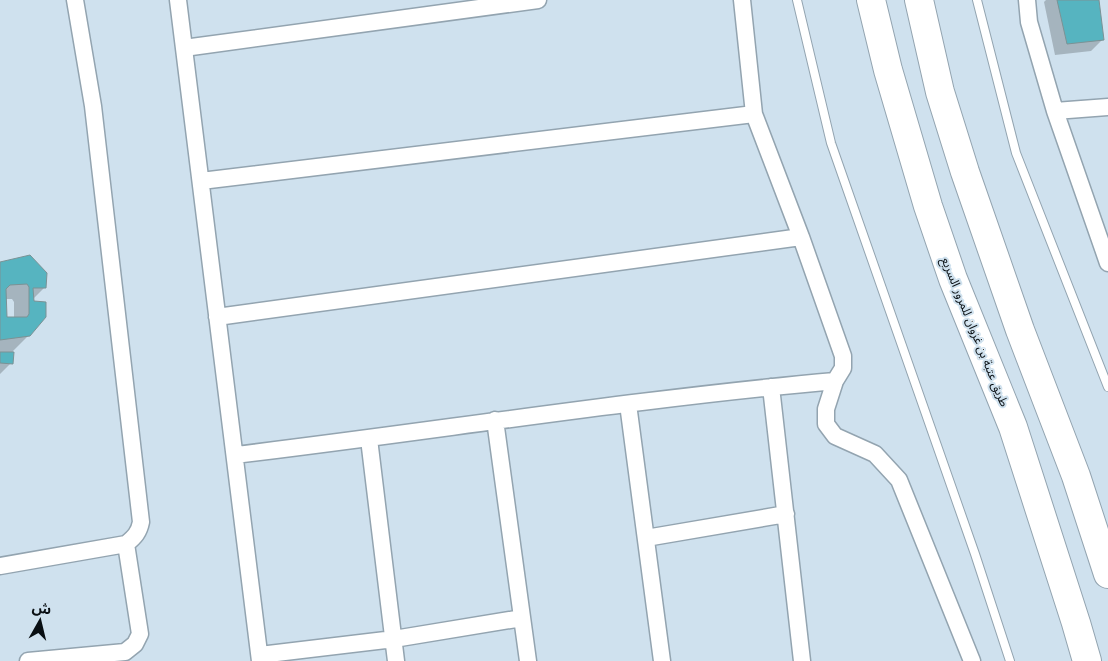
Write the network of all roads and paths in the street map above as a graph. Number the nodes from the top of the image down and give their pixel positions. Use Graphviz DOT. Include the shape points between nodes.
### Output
graph roads {
  1 [pos="75,0"];
  2 [pos="178,0"];
  3 [pos="538,0"];
  4 [pos="742,0"];
  5 [pos="797,0"];
  6 [pos="871,0"];
  7 [pos="919,0"];
  8 [pos="977,0"];
  9 [pos="1027,0"];
  10 [pos="184,48"];
  11 [pos="1108,107"];
  12 [pos="1055,111"];
  13 [pos="754,114"];
  14 [pos="201,181"];
  15 [pos="801,236"];
  16 [pos="1105,246"];
  17 [pos="1108,263"];
  18 [pos="217,317"];
  19 [pos="835,381"];
  20 [pos="772,387"];
  21 [pos="1108,387"];
  22 [pos="628,404"];
  23 [pos="495,420"];
  24 [pos="369,439"];
  25 [pos="235,454"];
  26 [pos="786,514"];
  27 [pos="646,538"];
  28 [pos="126,544"];
  29 [pos="0,566"];
  30 [pos="1108,574"];
  31 [pos="522,618"];
  32 [pos="394,639"];
  33 [pos="260,658"];
  34 [pos="28,661"];
  35 [pos="396,661"];
  36 [pos="528,661"];
  37 [pos="662,661"];
  38 [pos="802,661"];
  39 [pos="972,661"];
  40 [pos="1010,661"];
  41 [pos="1087,661"];
  1 -- 28 [label="street" via="93,106 141,522 139,531"];
  2 -- 10 [label="street"];
  3 -- 10 [label="street"];
  4 -- 13 [label="street"];
  5 -- 40 [label="lane" via="831,143 976,554"];
  6 -- 41 [label="highway, طريق عتبة بن غزوان للمرور السريع" via="928,206 952,279 1013,427"];
  7 -- 30 [label="highway" via="940,92 964,172 1076,476"];
  8 -- 21 [label="lane" via="1016,153"];
  9 -- 12 [label="street" via="1029,22"];
  10 -- 14 [label="street"];
  11 -- 12 [label="street"];
  12 -- 16 [label="street"];
  13 -- 14 [label="street"];
  13 -- 15 [label="street"];
  14 -- 18 [label="street"];
  15 -- 18 [label="street"];
  15 -- 19 [label="street" via="843,356 842,368"];
  16 -- 17 [label="street"];
  18 -- 25 [label="street"];
  19 -- 20 [label="street"];
  19 -- 39 [label="street" via="826,409 826,424 835,436 875,454 899,480"];
  20 -- 22 [label="street"];
  20 -- 26 [label="street"];
  22 -- 23 [label="street"];
  22 -- 27 [label="street"];
  23 -- 24 [label="street"];
  23 -- 31 [label="street"];
  24 -- 25 [label="street"];
  24 -- 32 [label="street"];
  25 -- 33 [label="street"];
  26 -- 27 [label="street"];
  26 -- 38 [label="street"];
  27 -- 37 [label="street"];
  28 -- 29 [label="street"];
  28 -- 34 [label="street" via="140,634 136,644 126,652"];
  31 -- 32 [label="street"];
  31 -- 36 [label="street"];
  32 -- 33 [label="street"];
  32 -- 35 [label="street"];
}
